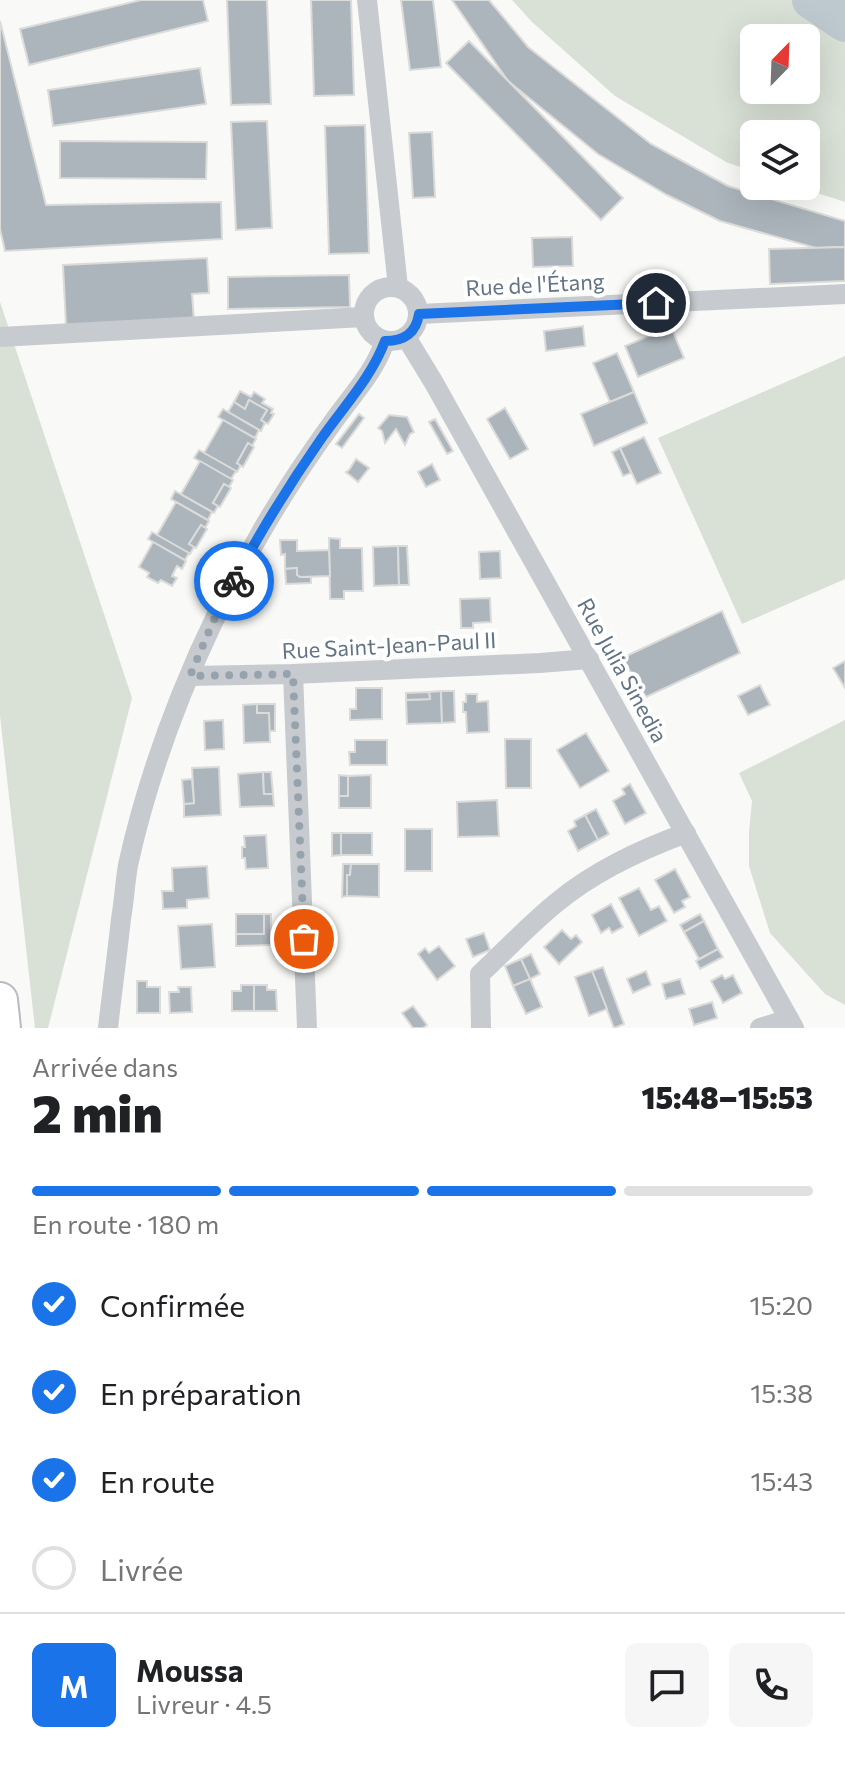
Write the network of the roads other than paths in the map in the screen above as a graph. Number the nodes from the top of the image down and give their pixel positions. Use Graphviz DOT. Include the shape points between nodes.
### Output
graph roads {
  1 [pos="367,0"];
  2 [pos="398,287"];
  3 [pos="845,294"];
  4 [pos="419,314"];
  5 [pos="364,317"];
  6 [pos="0,337"];
  7 [pos="395,339"];
  8 [pos="589,659"];
  9 [pos="293,674"];
  10 [pos="190,676"];
  11 [pos="686,833"];
  12 [pos="0,1000"];
  13 [pos="792,1024"];
  14 [pos="3,1028"];
  15 [pos="108,1028"];
  16 [pos="307,1028"];
  17 [pos="481,1028"];
  18 [pos="760,1028"];
  1 -- 2 [label="street"];
  2 -- 4 [label="street" via="417,302"];
  2 -- 5 [label="street" via="375,291"];
  3 -- 4 [label="street, Rue de l'Étang"];
  4 -- 7 [label="street" via="413,331"];
  5 -- 6 [label="street"];
  5 -- 7 [label="street" via="376,337"];
  7 -- 8 [label="street, Rue Julia Sinedia" via="434,383"];
  7 -- 10 [label="street" via="264,526"];
  8 -- 9 [label="street, Rue Saint-Jean-Paul II"];
  8 -- 11 [label="street, Rue Julia Sinedia"];
  9 -- 10 [label="street, Rue Saint-Jean-Paul II"];
  9 -- 16 [label="street"];
  10 -- 15 [label="street" via="155,766 128,867"];
  11 -- 13 [label="street, Rue Julia Sinedia"];
  11 -- 17 [label="street" via="614,863 557,902 480,974"];
  12 -- 14 [label="highway"];
  13 -- 18 [label="street"];
}
